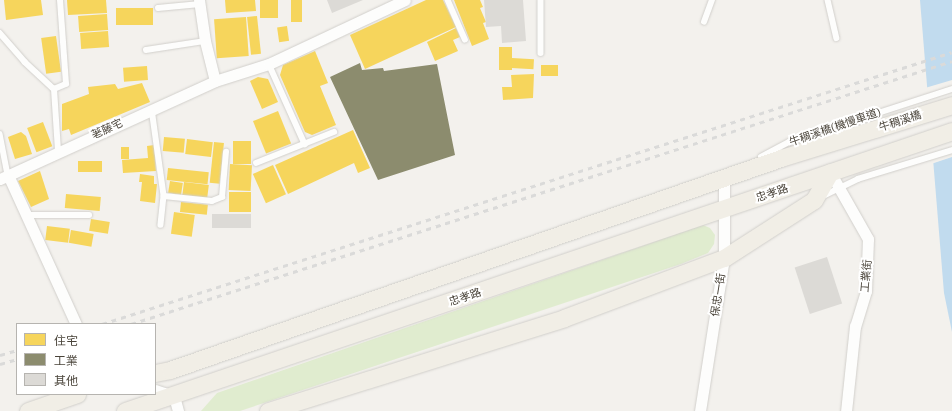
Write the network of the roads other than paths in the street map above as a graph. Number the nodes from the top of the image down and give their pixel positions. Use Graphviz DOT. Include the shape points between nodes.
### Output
graph roads {
  1 [pos="60,0"];
  2 [pos="405,0"];
  3 [pos="448,0"];
  4 [pos="541,0"];
  5 [pos="712,0"];
  6 [pos="828,0"];
  7 [pos="200,2"];
  8 [pos="158,8"];
  9 [pos="704,22"];
  10 [pos="0,33"];
  11 [pos="837,38"];
  12 [pos="465,39"];
  13 [pos="205,41"];
  14 [pos="146,50"];
  15 [pos="541,53"];
  16 [pos="269,64"];
  17 [pos="215,81"];
  18 [pos="952,88"];
  19 [pos="54,89"];
  20 [pos="952,105"];
  21 [pos="152,110"];
  22 [pos="846,130"];
  23 [pos="952,131"];
  24 [pos="334,132"];
  25 [pos="0,134"];
  26 [pos="305,144"];
  27 [pos="952,150"];
  28 [pos="58,151"];
  29 [pos="226,152"];
  30 [pos="256,163"];
  31 [pos="830,172"];
  32 [pos="4,177"];
  33 [pos="724,177"];
  34 [pos="839,188"];
  35 [pos="164,196"];
  36 [pos="814,200"];
  37 [pos="726,209"];
  38 [pos="25,215"];
  39 [pos="89,215"];
  40 [pos="161,225"];
  41 [pos="724,258"];
  42 [pos="76,323"];
  43 [pos="156,373"];
  44 [pos="156,391"];
  45 [pos="74,395"];
  46 [pos="176,404"];
  47 [pos="28,411"];
  48 [pos="125,411"];
  49 [pos="268,411"];
  50 [pos="700,411"];
  51 [pos="846,411"];
  1 -- 19 [label="lane" via="66,84"];
  2 -- 16 [label="street, 荖藤宅"];
  3 -- 12 [label="lane"];
  4 -- 15 [label="lane"];
  5 -- 9 [label="lane"];
  6 -- 11 [label="lane"];
  7 -- 8 [label="lane"];
  7 -- 13 [label="street"];
  10 -- 19 [label="lane" via="25,62"];
  13 -- 14 [label="lane"];
  13 -- 17 [label="street"];
  16 -- 17 [label="street, 荖藤宅"];
  16 -- 26 [label="lane"];
  17 -- 21 [label="street, 荖藤宅"];
  18 -- 22 [label="lane, 牛稠溪橋(機慢車道)"];
  19 -- 28 [label="lane"];
  20 -- 22 [label="main road, 牛稠溪橋"];
  21 -- 28 [label="street, 荖藤宅"];
  21 -- 35 [label="lane"];
  22 -- 33 [label="main road"];
  23 -- 31 [label="main road, 忠孝路" via="855,161"];
  24 -- 26 [label="lane"];
  25 -- 32 [label="lane"];
  26 -- 30 [label="lane"];
  27 -- 34 [label="lane" via="858,179"];
  28 -- 32 [label="street, 荖藤宅"];
  29 -- 35 [label="lane" via="222,197 212,202"];
  31 -- 34 [label="street, 工業街"];
  31 -- 36 [label="main road"];
  31 -- 37 [label="main road, 忠孝路"];
  32 -- 38 [label="street"];
  33 -- 37 [label="street, 保忠一街"];
  33 -- 43 [label="main road"];
  34 -- 36 [label="lane"];
  34 -- 51 [label="street, 工業街" via="868,239 866,291 855,326"];
  35 -- 40 [label="lane"];
  36 -- 41 [label="main road"];
  37 -- 41 [label="street, 保忠一街"];
  37 -- 46 [label="main road, 忠孝路"];
  38 -- 39 [label="lane"];
  38 -- 42 [label="street"];
  41 -- 49 [label="main road" via="564,318"];
  41 -- 50 [label="street, 保忠一街"];
  44 -- 46 [label="street"];
  45 -- 47 [label="main road"];
  46 -- 48 [label="main road, 忠孝路"];
}
